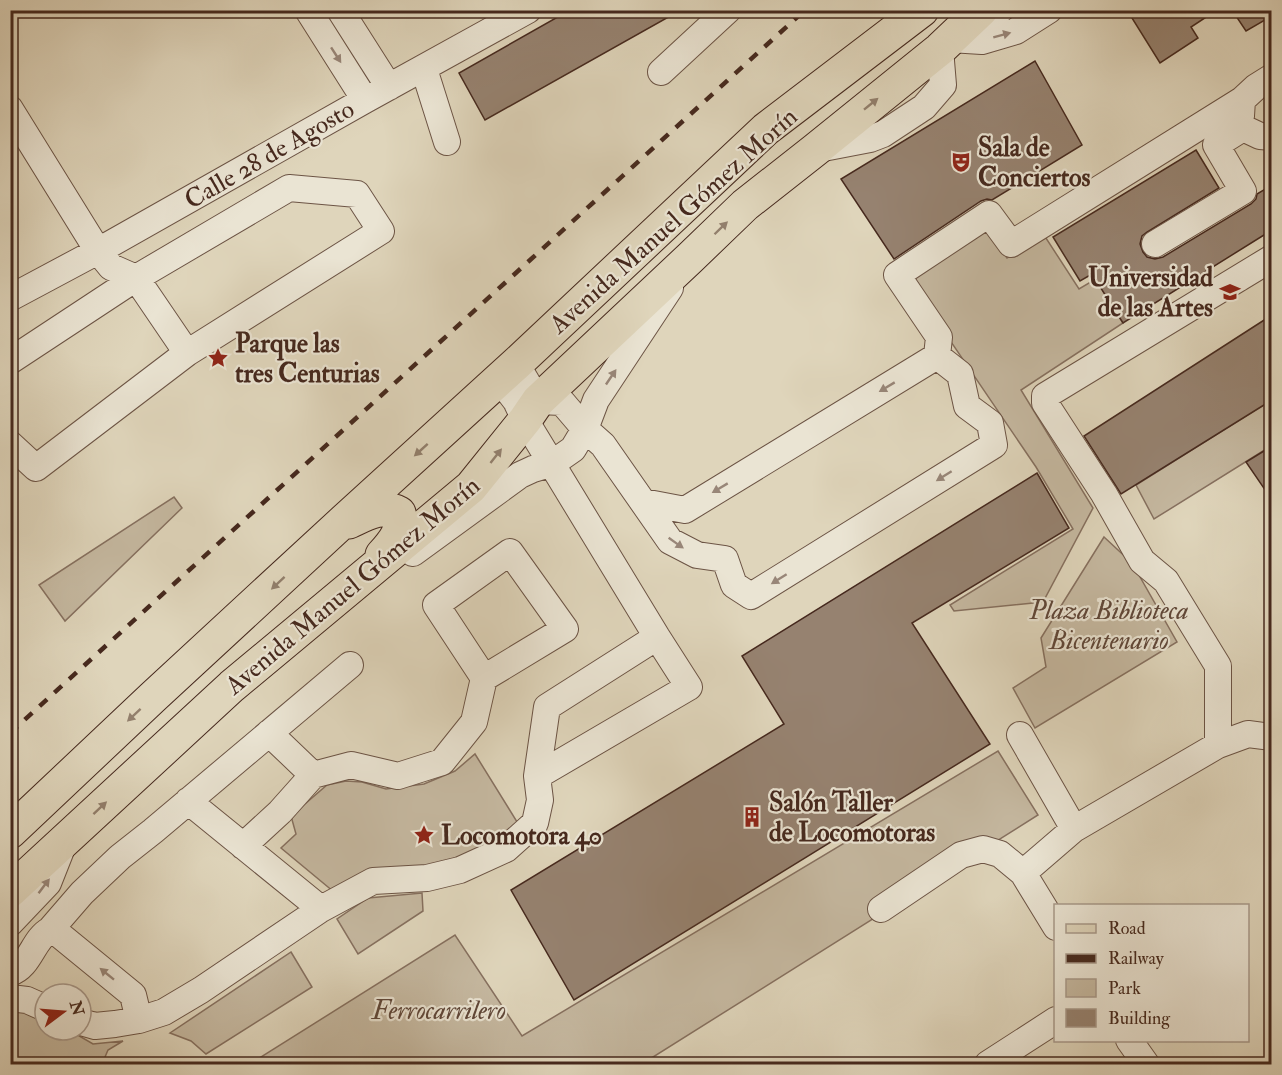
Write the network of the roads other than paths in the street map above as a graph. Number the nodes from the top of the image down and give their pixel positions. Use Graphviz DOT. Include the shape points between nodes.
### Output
graph roads {
  1 [pos="308,10"];
  2 [pos="340,10"];
  3 [pos="528,10"];
  4 [pos="728,10"];
  5 [pos="922,10"];
  6 [pos="1000,10"];
  7 [pos="1050,10"];
  8 [pos="960,30"];
  9 [pos="424,69"];
  10 [pos="661,72"];
  11 [pos="1272,77"];
  12 [pos="390,87"];
  13 [pos="365,100"];
  14 [pos="1242,100"];
  15 [pos="10,109"];
  16 [pos="1243,128"];
  17 [pos="1272,137"];
  18 [pos="447,142"];
  19 [pos="1155,244"];
  20 [pos="98,251"];
  21 [pos="690,258"];
  22 [pos="1272,258"];
  23 [pos="136,278"];
  24 [pos="10,298"];
  25 [pos="186,353"];
  26 [pos="937,356"];
  27 [pos="10,361"];
  28 [pos="507,372"];
  29 [pos="531,410"];
  30 [pos="585,429"];
  31 [pos="10,444"];
  32 [pos="553,464"];
  33 [pos="643,502"];
  34 [pos="337,527"];
  35 [pos="357,582"];
  36 [pos="657,637"];
  37 [pos="350,665"];
  38 [pos="484,678"];
  39 [pos="269,733"];
  40 [pos="1020,735"];
  41 [pos="1272,737"];
  42 [pos="1218,745"];
  43 [pos="313,775"];
  44 [pos="537,776"];
  45 [pos="188,801"];
  46 [pos="1074,829"];
  47 [pos="10,832"];
  48 [pos="65,840"];
  49 [pos="243,846"];
  50 [pos="1023,873"];
  51 [pos="10,891"];
  52 [pos="321,909"];
  53 [pos="881,909"];
  54 [pos="10,923"];
  55 [pos="1054,924"];
  56 [pos="50,930"];
  57 [pos="10,973"];
  58 [pos="10,998"];
  59 [pos="33,1002"];
  60 [pos="139,1020"];
  61 [pos="1054,1021"];
  62 [pos="93,1025"];
  63 [pos="1130,1042"];
  64 [pos="988,1065"];
  65 [pos="1146,1065"];
  1 -- 13 [label="street, one-way"];
  2 -- 12 [label="street"];
  3 -- 9 [label="street, Calle 28 de Agosto"];
  4 -- 10 [label="street"];
  5 -- 28 [label="main road, Avenida Manuel Gómez Morín" via="766,129"];
  6 -- 8 [label="street"];
  8 -- 7 [label="street, one-way" via="982,40 1016,32"];
  21 -- 8 [label="main road, Avenida Manuel Gómez Morín, one-way" via="745,205"];
  9 -- 12 [label="street, Calle 28 de Agosto"];
  9 -- 18 [label="street"];
  11 -- 14 [label="street"];
  12 -- 13 [label="street, Calle 28 de Agosto"];
  13 -- 20 [label="street, Calle 28 de Agosto"];
  14 -- 16 [label="street"];
  14 -- 26 [label="street" via="1011,244 989,214 897,275 939,337"];
  15 -- 20 [label="street"];
  16 -- 17 [label="street"];
  16 -- 19 [label="street" via="1216,145 1243,191"];
  20 -- 23 [label="street" via="111,267"];
  20 -- 24 [label="street, Calle 28 de Agosto"];
  21 -- 29 [label="main road, Avenida Manuel Gómez Morín"];
  30 -- 21 [label="street, one-way" via="596,400"];
  22 -- 42 [label="street" via="1045,396 1045,403 1143,561 1166,581 1218,666"];
  23 -- 25 [label="street"];
  23 -- 25 [label="street" via="289,188 357,194 381,231"];
  23 -- 27 [label="street"];
  25 -- 31 [label="street" via="36,468"];
  26 -- 33 [label="street, one-way" via="685,510"];
  26 -- 33 [label="street" via="960,374 967,406 990,423 994,445 751,596 734,585 725,559 697,555 670,541"];
  28 -- 29 [label="street" via="516,401"];
  28 -- 34 [label="main road, Avenida Manuel Gómez Morín, one-way"];
  29 -- 30 [label="street" via="562,402"];
  29 -- 32 [label="street"];
  35 -- 29 [label="main road, Avenida Manuel Gómez Morín, one-way" via="471,487"];
  30 -- 32 [label="street" via="573,449"];
  30 -- 33 [label="street" via="603,445"];
  32 -- 35 [label="street" via="520,476 418,550"];
  32 -- 36 [label="street"];
  34 -- 35 [label="main road" via="373,511 399,513 401,528"];
  34 -- 47 [label="main road, Avenida Manuel Gómez Morín, one-way"];
  48 -- 35 [label="main road, Avenida Manuel Gómez Morín, one-way" via="232,686"];
  36 -- 44 [label="street" via="547,707"];
  36 -- 44 [label="street" via="689,687"];
  37 -- 39 [label="street"];
  38 -- 38 [label="street" via="565,629 510,552 436,605"];
  38 -- 43 [label="street" via="474,722 442,762 398,776 351,765"];
  39 -- 43 [label="street"];
  39 -- 45 [label="street"];
  40 -- 46 [label="street"];
  41 -- 42 [label="street" via="1248,734"];
  42 -- 46 [label="street"];
  43 -- 49 [label="street"];
  44 -- 52 [label="street" via="540,800 535,824 507,849 460,870 427,878 373,880"];
  45 -- 49 [label="street"];
  45 -- 56 [label="street" via="120,857"];
  46 -- 50 [label="street"];
  48 -- 51 [label="main road, Avenida Manuel Gómez Morín"];
  54 -- 48 [label="street, one-way" via="48,883"];
  49 -- 52 [label="street"];
  50 -- 53 [label="street" via="1000,854 983,849 961,855"];
  50 -- 55 [label="street"];
  52 -- 60 [label="street" via="201,990"];
  56 -- 57 [label="street" via="17,971"];
  60 -- 56 [label="street, one-way" via="133,995"];
  58 -- 59 [label="street"];
  60 -- 62 [label="street"];
  61 -- 64 [label="street"];
  63 -- 65 [label="street"];
}
